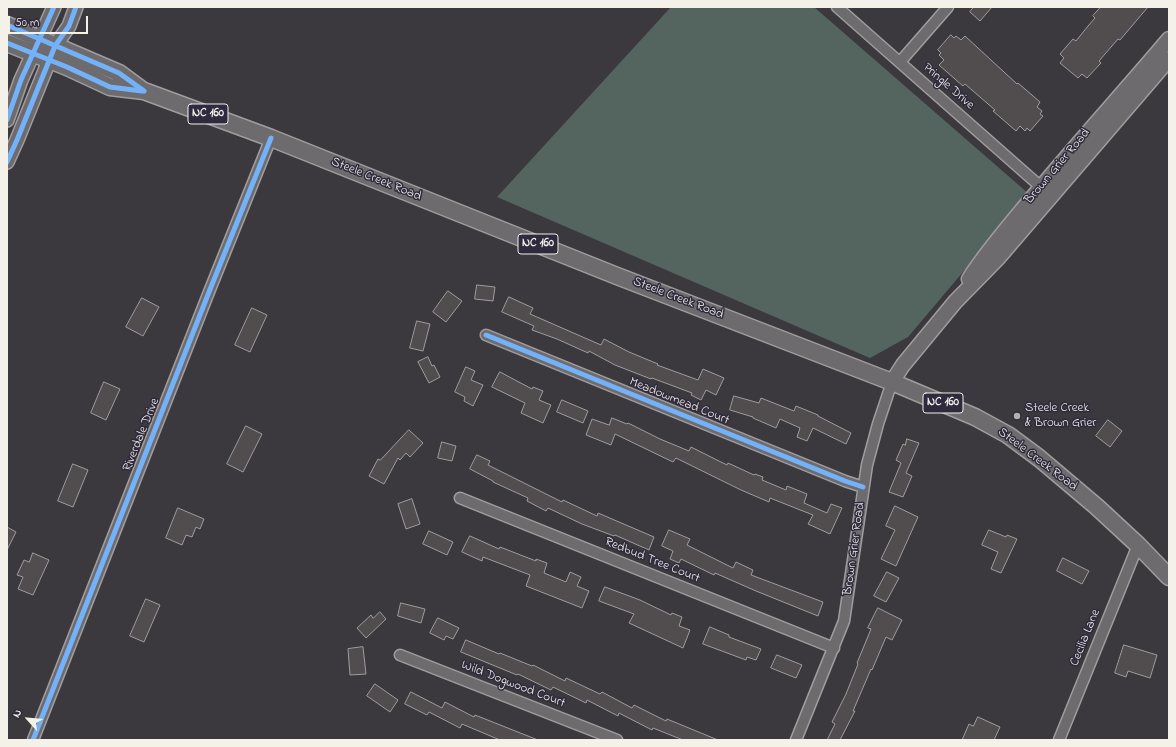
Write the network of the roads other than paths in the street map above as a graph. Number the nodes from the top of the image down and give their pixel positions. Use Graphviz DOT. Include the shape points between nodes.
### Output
graph roads {
  1 [pos="54,7"];
  2 [pos="76,7"];
  3 [pos="837,7"];
  4 [pos="948,7"];
  5 [pos="7,25"];
  6 [pos="39,39"];
  7 [pos="1169,39"];
  8 [pos="7,43"];
  9 [pos="52,53"];
  10 [pos="33,54"];
  11 [pos="1169,59"];
  12 [pos="900,62"];
  13 [pos="7,120"];
  14 [pos="271,138"];
  15 [pos="7,162"];
  16 [pos="1041,187"];
  17 [pos="955,302"];
  18 [pos="486,335"];
  19 [pos="892,382"];
  20 [pos="863,487"];
  21 [pos="460,498"];
  22 [pos="1138,545"];
  23 [pos="1169,577"];
  24 [pos="834,648"];
  25 [pos="400,655"];
  26 [pos="33,740"];
  27 [pos="617,740"];
  28 [pos="796,740"];
  29 [pos="1059,740"];
  1 -- 6 [label="street"];
  2 -- 9 [label="street" via="69,26"];
  3 -- 12 [label="street, Pringle Drive"];
  4 -- 12 [label="street"];
  5 -- 6 [label="main road, Steele Creek Road / NC 160"];
  6 -- 9 [label="main road, Steele Creek Road / NC 160"];
  6 -- 10 [label="street"];
  7 -- 16 [label="main road, Brown Grier Road"];
  8 -- 10 [label="main road, Steele Creek Road / NC 160"];
  9 -- 10 [label="main road, Steele Creek Road / NC 160"];
  9 -- 14 [label="main road, Steele Creek Road / NC 160" via="110,87 144,91"];
  9 -- 15 [label="street"];
  10 -- 13 [label="street"];
  11 -- 17 [label="main road, Brown Grier Road" via="999,257"];
  12 -- 16 [label="street, Pringle Drive"];
  14 -- 19 [label="main road, Steele Creek Road / NC 160"];
  14 -- 26 [label="street, Riverdale Drive"];
  16 -- 17 [label="main road, Brown Grier Road" via="984,256"];
  17 -- 19 [label="main road, Brown Grier Road" via="902,366"];
  18 -- 20 [label="street, Meadowmead Court"];
  19 -- 20 [label="street, Brown Grier Road" via="871,449"];
  19 -- 22 [label="main road, Steele Creek Road / NC 160" via="947,404 1008,435 1062,478"];
  20 -- 24 [label="street, Brown Grier Road" via="844,621"];
  21 -- 24 [label="street, Redbud Tree Court"];
  22 -- 23 [label="main road, Steele Creek Road / NC 160"];
  22 -- 29 [label="street, Cecilia Lane"];
  24 -- 28 [label="street, Brown Grier Road"];
  25 -- 27 [label="street, Wild Dogwood Court"];
}
